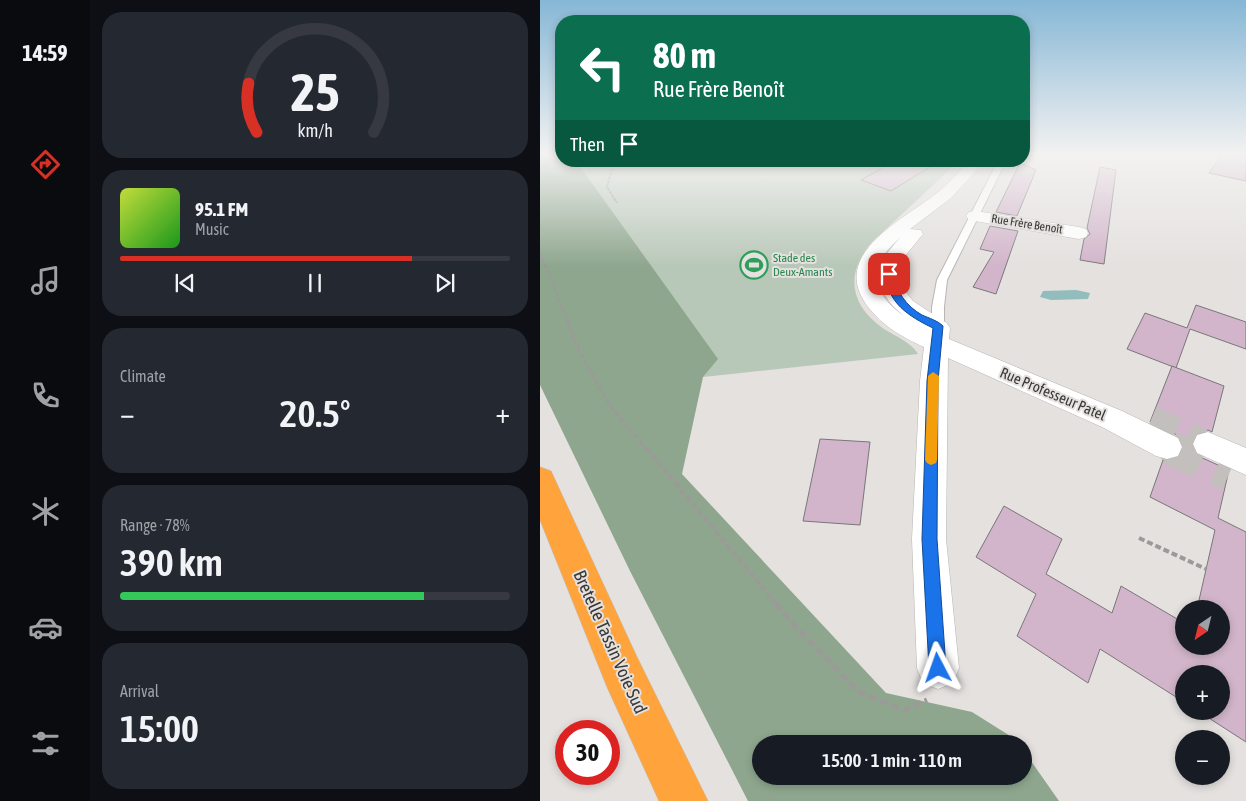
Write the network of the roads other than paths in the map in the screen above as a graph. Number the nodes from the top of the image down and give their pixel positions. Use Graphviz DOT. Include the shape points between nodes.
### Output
graph roads {
  1 [pos="947,191"];
  2 [pos="987,191"];
  3 [pos="974,216"];
  4 [pos="1079,232"];
  5 [pos="938,335"];
  6 [pos="1151,420"];
  7 [pos="1208,444"];
  8 [pos="1167,447"];
  9 [pos="1240,472"];
  10 [pos="540,481"];
  11 [pos="938,668"];
  12 [pos="684,801"];
  1 -- 5 [label="street" via="881,247 870,260 866,275 877,307 893,321 911,332"];
  2 -- 3 [label="lane, Rue Frère Benoît"];
  3 -- 4 [label="street, Rue Frère Benoît"];
  3 -- 5 [label="lane, Rue Frère Benoît" via="942,280"];
  5 -- 6 [label="street, Rue Professeur Patel" via="1025,363 1066,385"];
  5 -- 8 [label="street, Rue Professeur Patel"];
  5 -- 11 [label="street" via="933,381 930,539"];
  7 -- 9 [label="street"];
  10 -- 12 [label="highway, Bretelle Tassin Voie Sud" via="622,672"];
}
